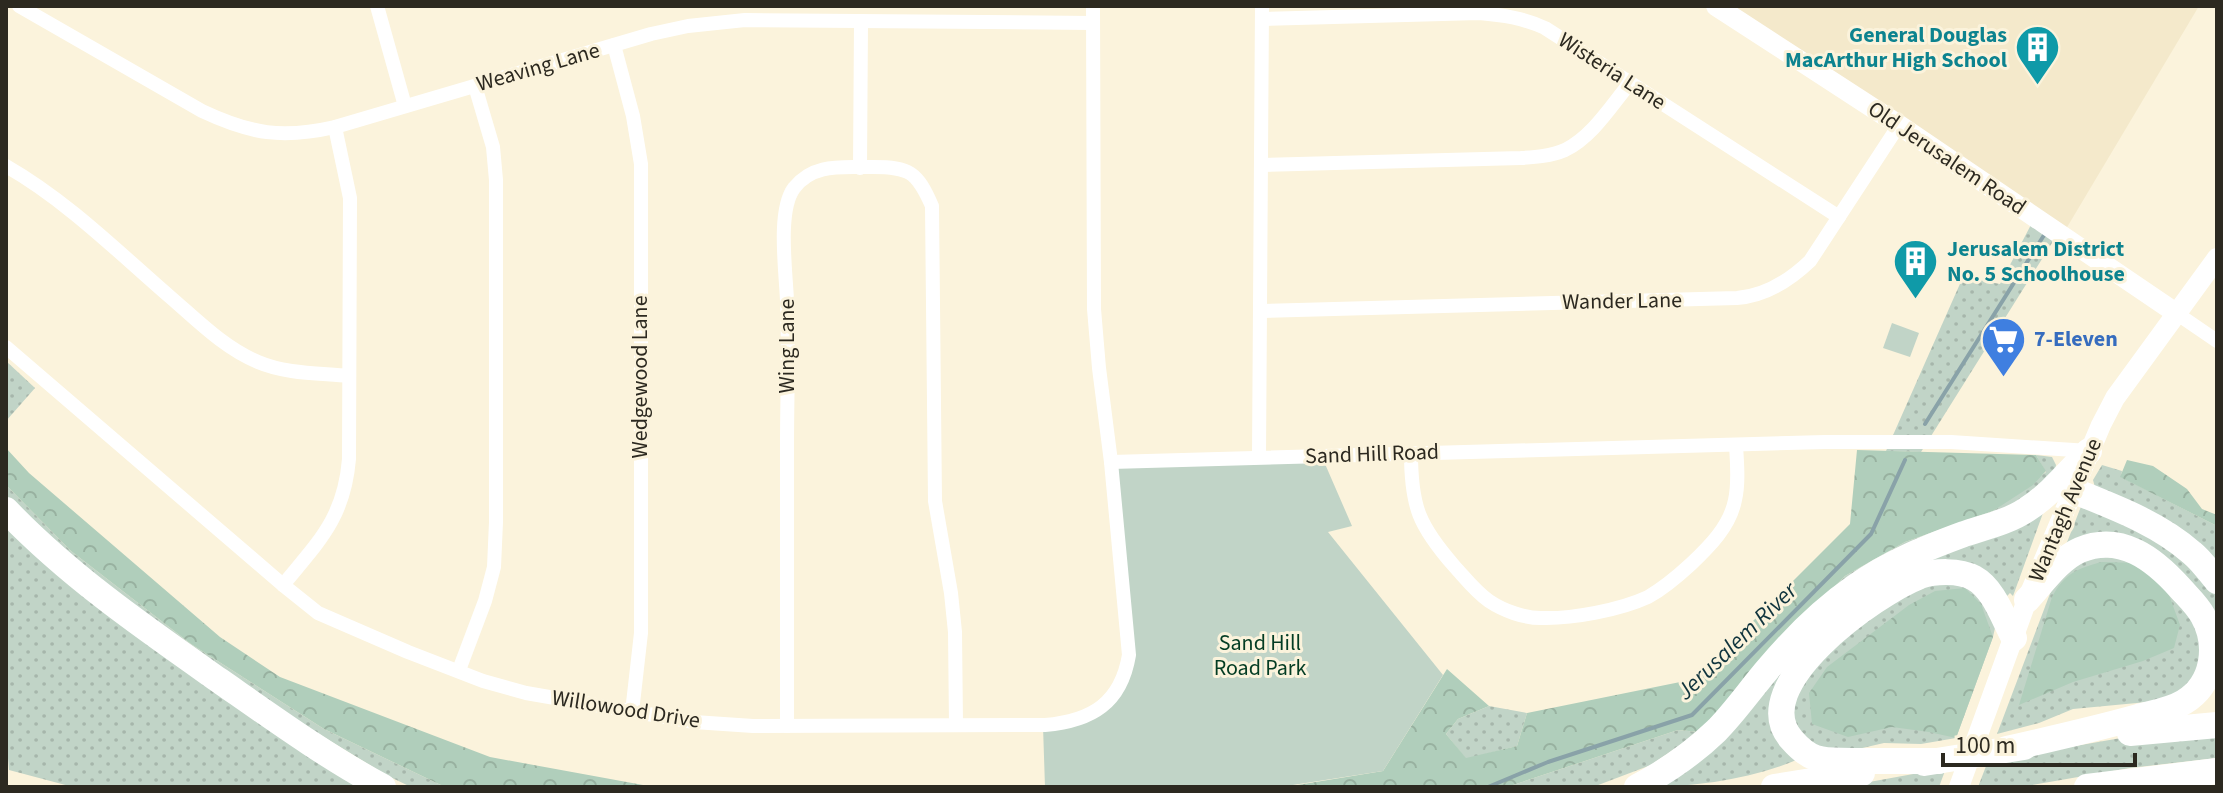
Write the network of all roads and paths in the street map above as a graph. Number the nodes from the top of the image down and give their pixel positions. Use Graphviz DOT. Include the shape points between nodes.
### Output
graph roads {
  1 [pos="19,6"];
  2 [pos="377,6"];
  3 [pos="947,6"];
  4 [pos="1093,6"];
  5 [pos="1716,6"];
  6 [pos="801,13"];
  7 [pos="1262,13"];
  8 [pos="861,21"];
  9 [pos="947,22"];
  10 [pos="1093,23"];
  11 [pos="614,45"];
  12 [pos="1630,83"];
  13 [pos="475,86"];
  14 [pos="405,106"];
  15 [pos="1899,125"];
  16 [pos="335,127"];
  17 [pos="1261,165"];
  18 [pos="6,166"];
  19 [pos="860,168"];
  20 [pos="1839,217"];
  21 [pos="2217,258"];
  22 [pos="1260,311"];
  23 [pos="2176,313"];
  24 [pos="2217,341"];
  25 [pos="6,347"];
  26 [pos="349,376"];
  27 [pos="1736,445"];
  28 [pos="2089,451"];
  29 [pos="1411,453"];
  30 [pos="1259,457"];
  31 [pos="1111,462"];
  32 [pos="2072,490"];
  33 [pos="6,510"];
  34 [pos="2217,581"];
  35 [pos="283,585"];
  36 [pos="2027,600"];
  37 [pos="2014,638"];
  38 [pos="459,670"];
  39 [pos="632,712"];
  40 [pos="956,725"];
  41 [pos="2217,725"];
  42 [pos="787,726"];
  43 [pos="2007,749"];
  44 [pos="1939,761"];
  45 [pos="2217,771"];
  46 [pos="383,787"];
  47 [pos="1637,787"];
  48 [pos="1774,787"];
  49 [pos="1959,787"];
  50 [pos="2087,787"];
  1 -- 16 [label="street, Weaving Lane" via="227,122 287,135"];
  2 -- 14 [label="street"];
  3 -- 9 [label="street"];
  4 -- 10 [label="street"];
  5 -- 15 [label="main road, Old Jerusalem Road"];
  6 -- 8 [label="street, Weaving Lane"];
  6 -- 11 [label="street, Weaving Lane" via="688,26"];
  7 -- 12 [label="street, Wisteria Lane" via="1509,15 1545,28"];
  7 -- 17 [label="street"];
  8 -- 9 [label="street, Weaving Lane"];
  8 -- 19 [label="street"];
  9 -- 10 [label="street, Weaving Lane"];
  10 -- 31 [label="street" via="1094,309"];
  11 -- 13 [label="street, Weaving Lane"];
  11 -- 39 [label="street, Wedgewood Lane" via="641,164 641,633"];
  12 -- 17 [label="street" via="1587,135 1550,155"];
  12 -- 20 [label="street, Wisteria Lane"];
  13 -- 14 [label="street, Weaving Lane"];
  13 -- 38 [label="street" via="493,147 496,180 496,522 494,567"];
  14 -- 16 [label="street, Weaving Lane"];
  15 -- 20 [label="street, Wander Lane"];
  15 -- 23 [label="main road, Old Jerusalem Road"];
  16 -- 26 [label="street" via="350,198"];
  17 -- 22 [label="street"];
  18 -- 26 [label="street" via="68,208 223,343 280,370"];
  19 -- 40 [label="street, Wing Lane" via="909,172 922,183 932,206 935,501 954,619"];
  19 -- 42 [label="street, Wing Lane" via="829,167 808,174 787,202"];
  20 -- 22 [label="street, Wander Lane" via="1794,276 1743,298"];
  21 -- 23 [label="main road, Wantagh Avenue"];
  22 -- 30 [label="street"];
  23 -- 24 [label="street"];
  23 -- 28 [label="main road, Wantagh Avenue" via="2115,398"];
  25 -- 35 [label="street, Willowood Drive"];
  26 -- 35 [label="street" via="344,494 327,532"];
  27 -- 28 [label="street, Sand Hill Road" via="1914,442"];
  27 -- 29 [label="street, Sand Hill Road"];
  27 -- 29 [label="street" via="1731,514 1707,549 1674,580 1622,606 1540,618 1490,602 1438,548 1417,515"];
  28 -- 32 [label="main road, Wantagh Avenue"];
  28 -- 47 [label="highway" via="2027,510 1923,550 1854,587 1811,621 1718,728 1664,773"];
  29 -- 30 [label="street, Sand Hill Road"];
  30 -- 31 [label="street, Sand Hill Road"];
  31 -- 40 [label="street, Willowood Drive" via="1129,655 1116,692 1104,706 1067,723"];
  32 -- 34 [label="highway" via="2171,536"];
  32 -- 36 [label="main road, Wantagh Avenue"];
  33 -- 46 [label="highway" via="150,632"];
  35 -- 38 [label="street, Willowood Drive" via="318,613"];
  36 -- 37 [label="main road, Wantagh Avenue"];
  36 -- 43 [label="highway" via="2082,549 2132,548 2162,568 2196,606 2211,635 2212,659 2205,681 2184,702"];
  37 -- 44 [label="highway" via="1990,591 1974,578 1939,572 1920,576 1840,627 1786,687 1781,719 1787,735 1817,759"];
  37 -- 49 [label="main road, Wantagh Avenue"];
  38 -- 39 [label="street, Willowood Drive" via="526,693"];
  39 -- 42 [label="street, Willowood Drive" via="694,722"];
  40 -- 42 [label="street, Willowood Drive"];
  41 -- 43 [label="highway"];
  43 -- 44 [label="highway"];
  44 -- 48 [label="highway"];
  45 -- 50 [label="highway"];
}
